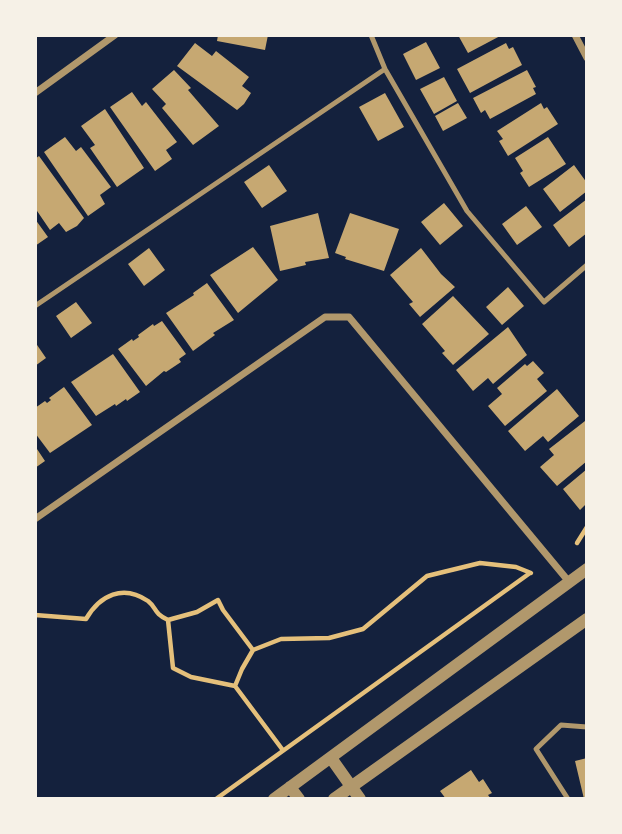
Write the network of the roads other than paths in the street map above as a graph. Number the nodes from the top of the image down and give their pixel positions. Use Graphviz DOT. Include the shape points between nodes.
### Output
graph roads {
  1 [pos="115,35"];
  2 [pos="371,35"];
  3 [pos="575,35"];
  4 [pos="587,58"];
  5 [pos="385,69"];
  6 [pos="35,93"];
  7 [pos="587,265"];
  8 [pos="35,306"];
  9 [pos="35,519"];
  10 [pos="587,569"];
  11 [pos="570,583"];
  12 [pos="587,619"];
  13 [pos="587,727"];
  14 [pos="331,758"];
  15 [pos="290,787"];
  16 [pos="352,787"];
  17 [pos="274,799"];
  18 [pos="299,799"];
  19 [pos="334,799"];
  20 [pos="360,799"];
  21 [pos="568,799"];
  1 -- 6 [label="street"];
  2 -- 5 [label="lane"];
  3 -- 4 [label="street"];
  5 -- 7 [label="lane" via="467,211 544,302"];
  5 -- 8 [label="lane"];
  9 -- 11 [label="street" via="325,317 349,317"];
  10 -- 11 [label="street"];
  11 -- 14 [label="street"];
  12 -- 16 [label="street"];
  13 -- 21 [label="lane" via="561,725 536,749"];
  14 -- 15 [label="street"];
  14 -- 16 [label="street"];
  15 -- 17 [label="street"];
  15 -- 18 [label="street"];
  16 -- 19 [label="street"];
  16 -- 20 [label="street"];
}
